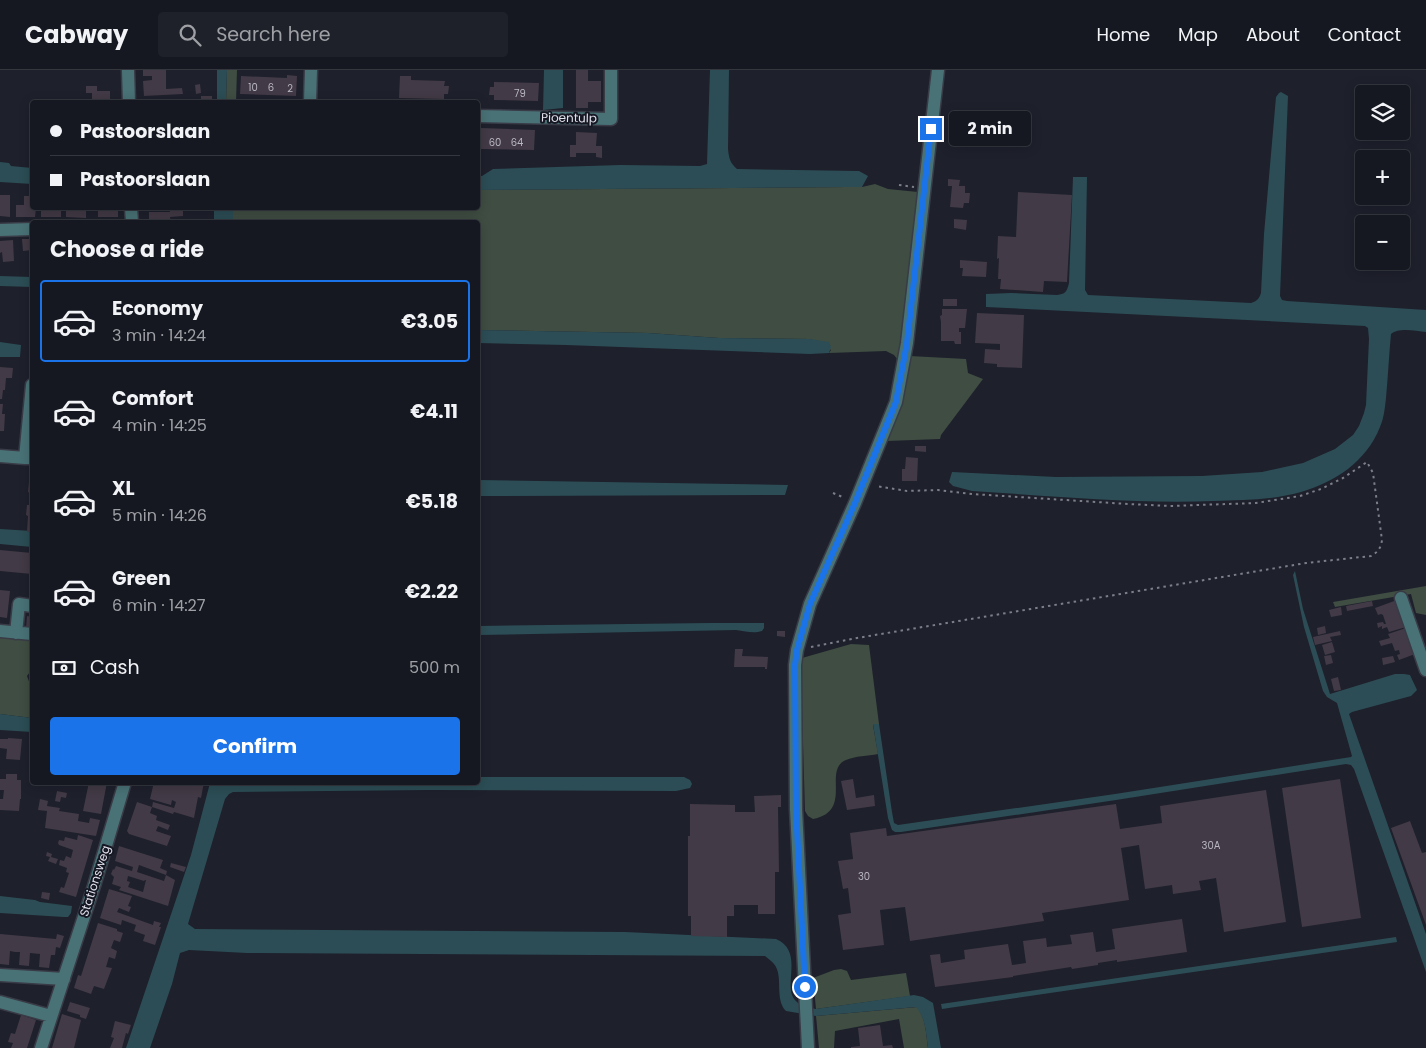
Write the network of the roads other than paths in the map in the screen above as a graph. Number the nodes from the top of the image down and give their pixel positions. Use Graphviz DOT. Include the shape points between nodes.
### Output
graph roads {
  1 [pos="128,70"];
  2 [pos="311,70"];
  3 [pos="611,70"];
  4 [pos="938,70"];
  5 [pos="129,100"];
  6 [pos="310,100"];
  7 [pos="480,116"];
  8 [pos="30,229"];
  9 [pos="0,230"];
  10 [pos="30,398"];
  11 [pos="0,456"];
  12 [pos="21,459"];
  13 [pos="1401,598"];
  14 [pos="30,606"];
  15 [pos="0,631"];
  16 [pos="16,633"];
  17 [pos="30,634"];
  18 [pos="1426,670"];
  19 [pos="124,785"];
  20 [pos="0,975"];
  21 [pos="64,979"];
  22 [pos="0,1002"];
  23 [pos="51,1016"];
  24 [pos="41,1048"];
  25 [pos="808,1048"];
  1 -- 5 [label="street"];
  2 -- 6 [label="street"];
  3 -- 7 [label="street, Pioentulp" via="611,119"];
  4 -- 25 [label="street" via="907,343 896,402 810,604 795,665 796,809"];
  8 -- 9 [label="street"];
  10 -- 12 [label="street"];
  11 -- 12 [label="street"];
  13 -- 18 [label="street"];
  14 -- 16 [label="street" via="19,604"];
  15 -- 16 [label="street"];
  16 -- 17 [label="street"];
  19 -- 21 [label="street, Stationsweg"];
  20 -- 21 [label="street"];
  21 -- 23 [label="street, Stationsweg"];
  22 -- 23 [label="street"];
  23 -- 24 [label="street, Stationsweg"];
}
